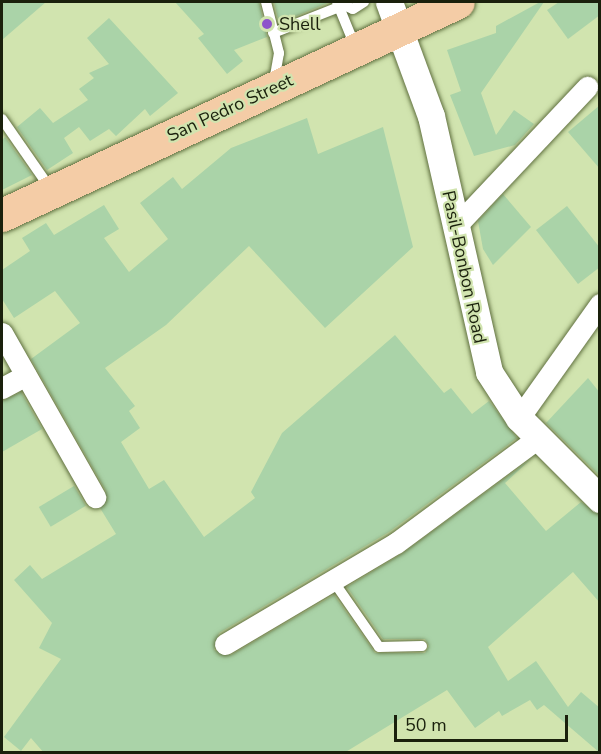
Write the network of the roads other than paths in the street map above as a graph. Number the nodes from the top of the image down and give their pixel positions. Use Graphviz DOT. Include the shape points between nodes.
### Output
graph roads {
  1 [pos="266,2"];
  2 [pos="364,2"];
  3 [pos="458,2"];
  4 [pos="337,4"];
  5 [pos="395,16"];
  6 [pos="273,33"];
  7 [pos="356,49"];
  8 [pos="587,87"];
  9 [pos="273,88"];
  10 [pos="2,119"];
  11 [pos="52,191"];
  12 [pos="2,215"];
  13 [pos="457,225"];
  14 [pos="600,304"];
  15 [pos="2,333"];
  16 [pos="26,375"];
  17 [pos="2,388"];
  18 [pos="519,418"];
  19 [pos="538,438"];
  20 [pos="95,497"];
  21 [pos="600,499"];
  22 [pos="334,582"];
  23 [pos="225,644"];
  24 [pos="422,646"];
  1 -- 6 [label="lane"];
  2 -- 4 [label="lane" via="353,9"];
  3 -- 5 [label="main road, San Pedro Street"];
  4 -- 6 [label="lane"];
  4 -- 7 [label="lane"];
  5 -- 7 [label="main road, San Pedro Street"];
  5 -- 13 [label="street, Pasil-Bonbon Road" via="431,116"];
  6 -- 9 [label="lane" via="279,52"];
  7 -- 9 [label="main road, San Pedro Street"];
  8 -- 13 [label="street"];
  9 -- 11 [label="main road, San Pedro Street"];
  10 -- 11 [label="lane"];
  11 -- 12 [label="main road, San Pedro Street"];
  13 -- 18 [label="street, Pasil-Bonbon Road" via="480,347"];
  14 -- 18 [label="street"];
  15 -- 16 [label="street"];
  16 -- 17 [label="street"];
  16 -- 20 [label="street"];
  18 -- 19 [label="street, Pasil-Bonbon Road"];
  19 -- 21 [label="street, Pasil-Bonbon Road"];
  19 -- 22 [label="street"];
  22 -- 23 [label="street"];
  22 -- 24 [label="lane" via="379,647"];
}
